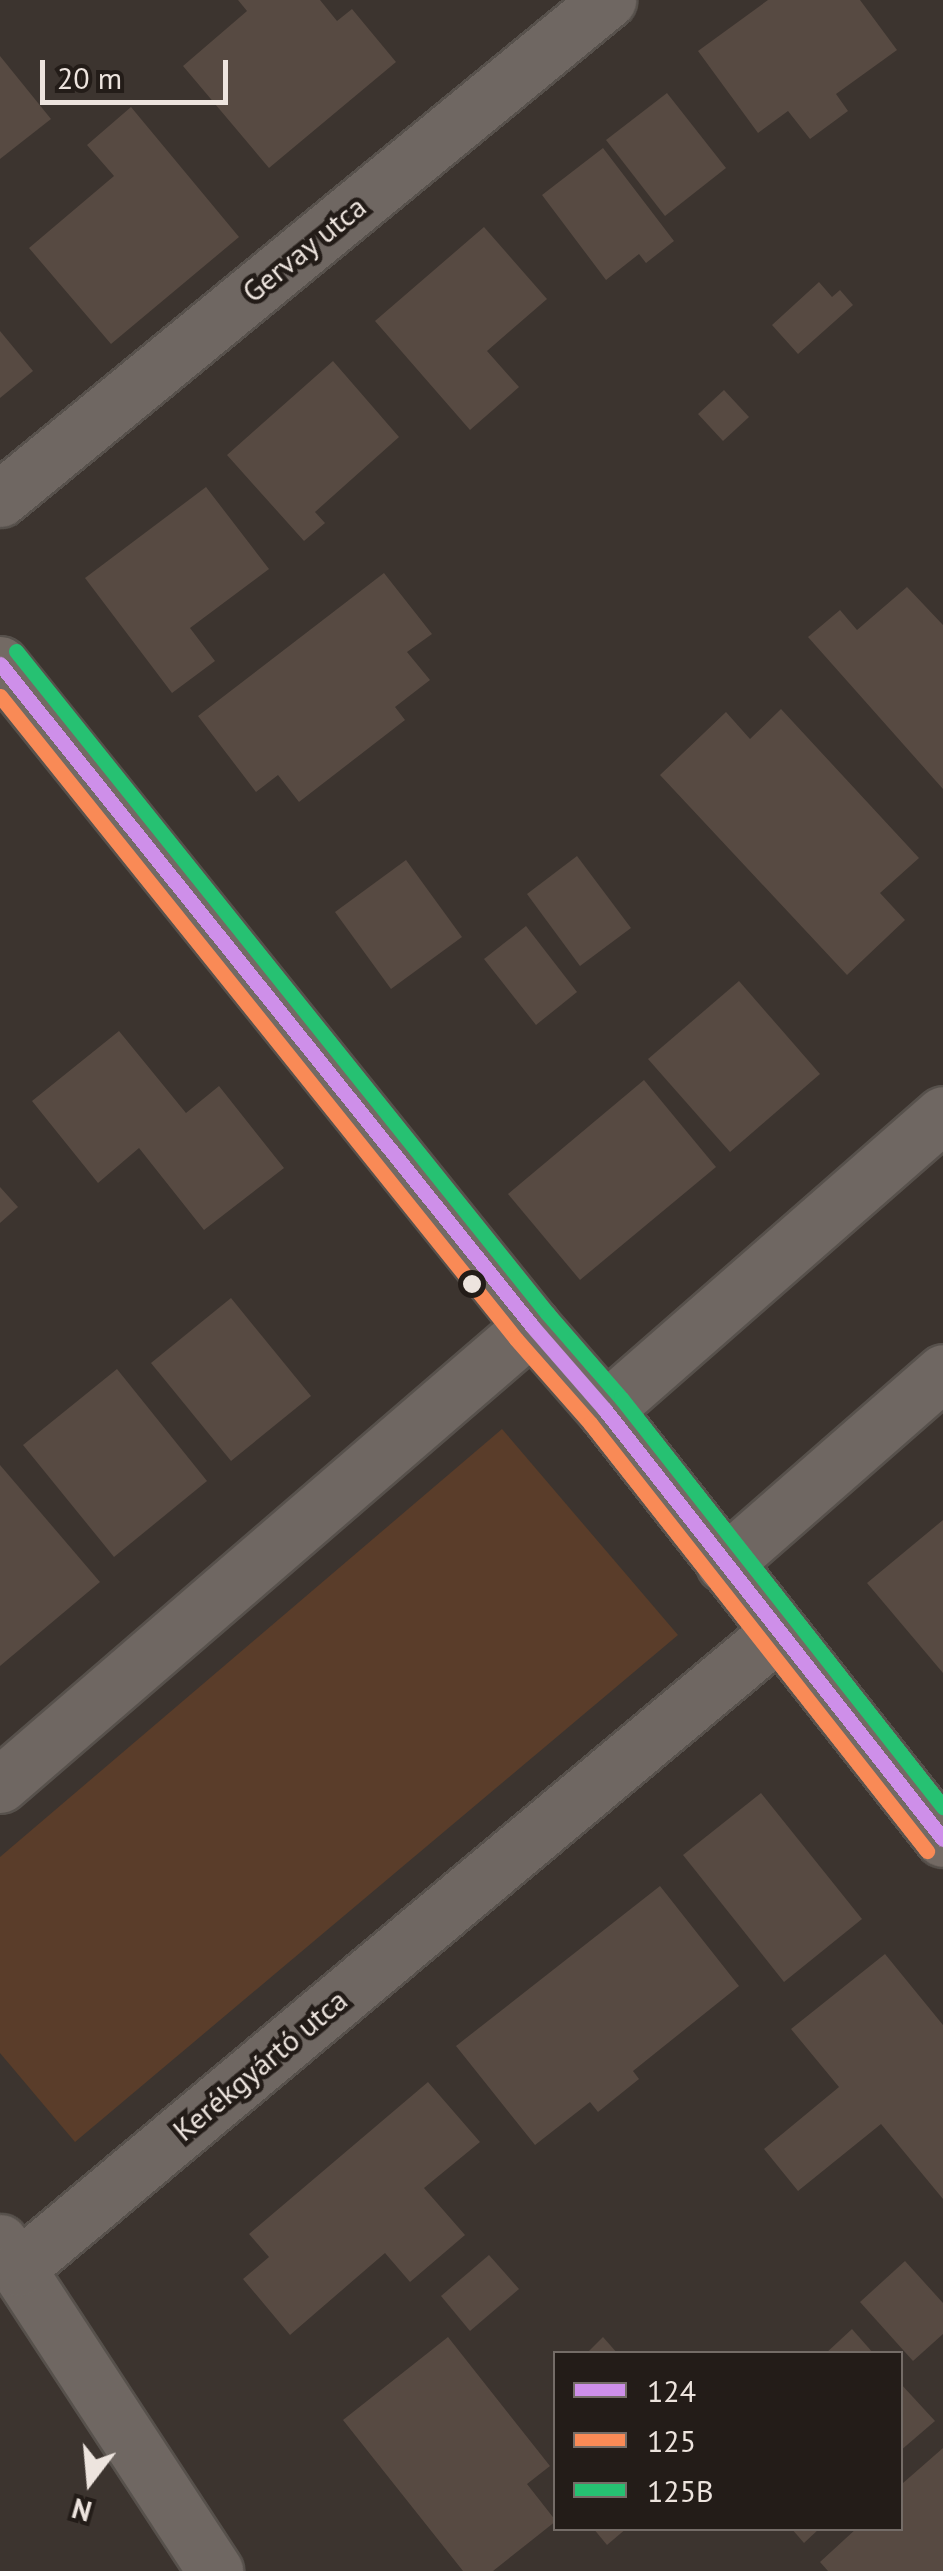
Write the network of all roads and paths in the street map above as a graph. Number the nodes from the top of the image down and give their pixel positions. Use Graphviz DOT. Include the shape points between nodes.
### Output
graph roads {
  1 [pos="608,0"];
  2 [pos="0,498"];
  3 [pos="0,664"];
  4 [pos="943,1114"];
  5 [pos="532,1326"];
  6 [pos="943,1372"];
  7 [pos="605,1410"];
  8 [pos="724,1564"];
  9 [pos="778,1632"];
  10 [pos="0,1785"];
  11 [pos="943,1840"];
  12 [pos="9,2255"];
  13 [pos="216,2571"];
  1 -- 2 [label="street, Gervay utca"];
  3 -- 5 [label="street"];
  4 -- 7 [label="street"];
  5 -- 7 [label="street"];
  5 -- 10 [label="street"];
  6 -- 8 [label="street"];
  7 -- 8 [label="street"];
  8 -- 9 [label="street"];
  9 -- 11 [label="street"];
  9 -- 12 [label="street, Kerékgyártó utca"];
  12 -- 13 [label="street"];
}
